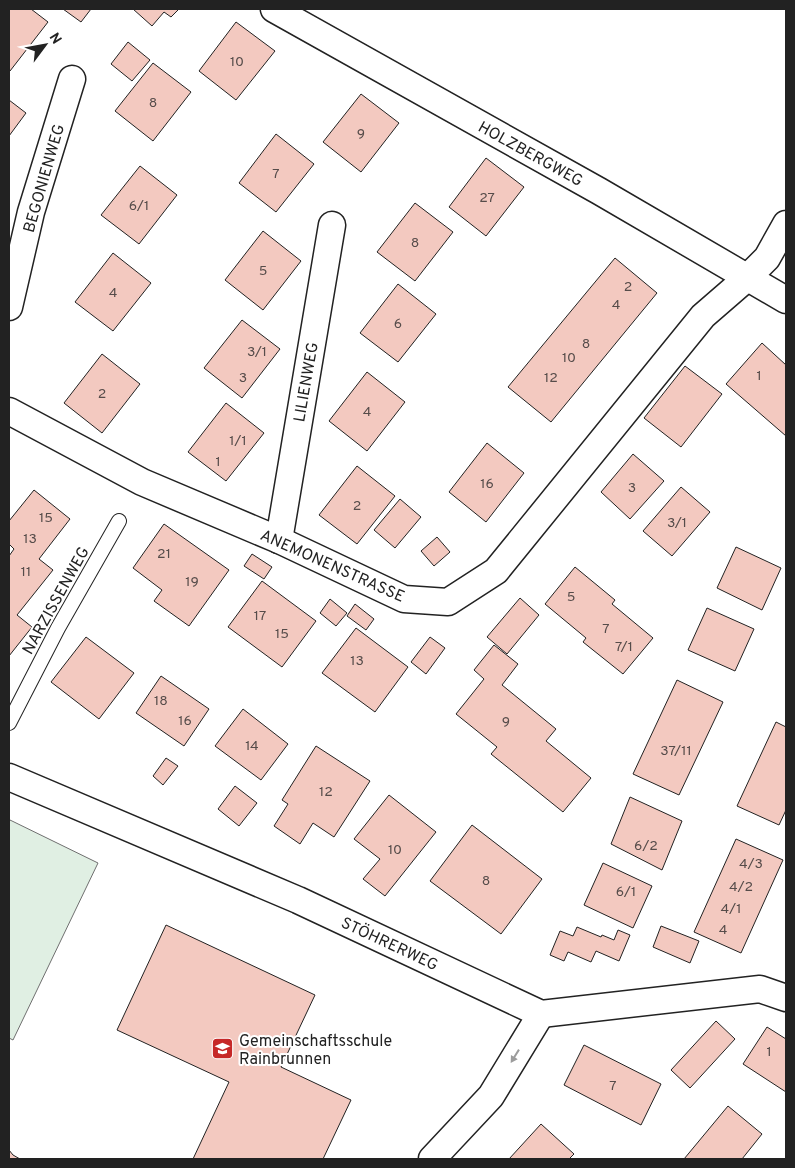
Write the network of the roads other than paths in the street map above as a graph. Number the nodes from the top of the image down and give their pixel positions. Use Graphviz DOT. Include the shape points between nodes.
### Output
graph roads {
  1 [pos="274,9"];
  2 [pos="72,79"];
  3 [pos="786,224"];
  4 [pos="332,225"];
  5 [pos="748,277"];
  6 [pos="786,300"];
  7 [pos="9,307"];
  8 [pos="9,411"];
  9 [pos="119,521"];
  10 [pos="279,540"];
  11 [pos="9,723"];
  12 [pos="9,777"];
  13 [pos="786,998"];
  14 [pos="541,1014"];
  15 [pos="432,1159"];
  1 -- 5 [label="street, HOLZBERGWEG"];
  2 -- 7 [label="street, BEGONIENWEG" via="31,212"];
  3 -- 5 [label="street, ANEMONENSTRASSE" via="767,258"];
  4 -- 10 [label="street, LILIENWEG"];
  5 -- 6 [label="street, HOLZBERGWEG"];
  5 -- 10 [label="street, ANEMONENSTRASSE" via="703,316 496,571 448,602 404,599"];
  8 -- 10 [label="street, ANEMONENSTRASSE" via="142,482"];
  9 -- 11 [label="lane, NARZISSENWEG"];
  12 -- 14 [label="street, STÖHRERWEG" via="298,900"];
  13 -- 14 [label="street" via="760,989"];
  14 -- 15 [label="street, one-way" via="491,1096"];
}
